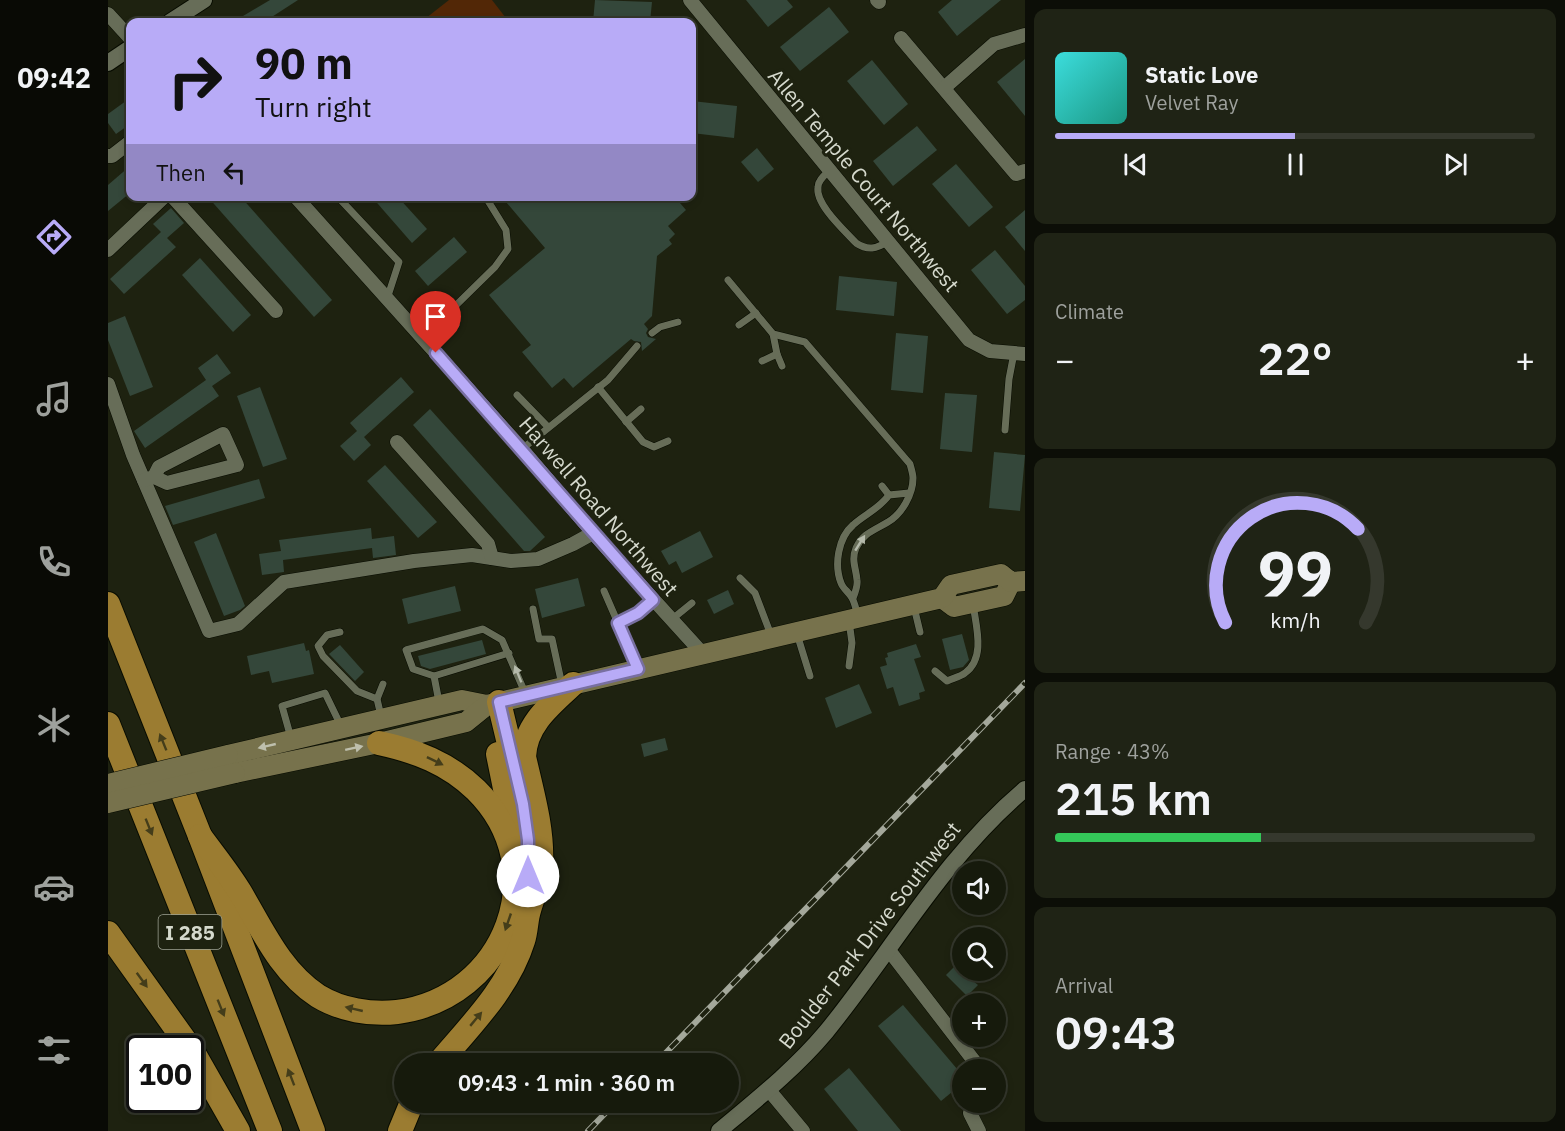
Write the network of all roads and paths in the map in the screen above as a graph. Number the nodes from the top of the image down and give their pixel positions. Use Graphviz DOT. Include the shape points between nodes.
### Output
graph roads {
  1 [pos="204,0"];
  2 [pos="690,0"];
  3 [pos="108,14"];
  4 [pos="176,18"];
  5 [pos="126,34"];
  6 [pos="1025,35"];
  7 [pos="901,38"];
  8 [pos="126,51"];
  9 [pos="108,63"];
  10 [pos="944,88"];
  11 [pos="126,145"];
  12 [pos="108,156"];
  13 [pos="829,171"];
  14 [pos="1025,171"];
  15 [pos="160,201"];
  16 [pos="177,201"];
  17 [pos="299,201"];
  18 [pos="342,201"];
  19 [pos="488,201"];
  20 [pos="889,241"];
  21 [pos="108,250"];
  22 [pos="728,280"];
  23 [pos="387,299"];
  24 [pos="276,311"];
  25 [pos="756,313"];
  26 [pos="446,315"];
  27 [pos="678,322"];
  28 [pos="456,325"];
  29 [pos="739,325"];
  30 [pos="652,333"];
  31 [pos="773,334"];
  32 [pos="421,337"];
  33 [pos="637,346"];
  34 [pos="1020,353"];
  35 [pos="777,354"];
  36 [pos="762,362"];
  37 [pos="782,366"];
  38 [pos="108,384"];
  39 [pos="598,387"];
  40 [pos="517,395"];
  41 [pos="641,409"];
  42 [pos="627,422"];
  43 [pos="548,427"];
  44 [pos="1005,430"];
  45 [pos="668,441"];
  46 [pos="397,442"];
  47 [pos="522,449"];
  48 [pos="149,479"];
  49 [pos="882,486"];
  50 [pos="909,493"];
  51 [pos="889,495"];
  52 [pos="593,533"];
  53 [pos="492,558"];
  54 [pos="740,578"];
  55 [pos="1018,582"];
  56 [pos="604,591"];
  57 [pos="942,598"];
  58 [pos="653,600"];
  59 [pos="692,603"];
  60 [pos="972,603"];
  61 [pos="108,604"];
  62 [pos="913,604"];
  63 [pos="533,609"];
  64 [pos="853,612"];
  65 [pos="671,620"];
  66 [pos="618,623"];
  67 [pos="340,632"];
  68 [pos="797,632"];
  69 [pos="920,632"];
  70 [pos="771,638"];
  71 [pos="509,653"];
  72 [pos="703,654"];
  73 [pos="849,666"];
  74 [pos="638,669"];
  75 [pos="935,671"];
  76 [pos="434,676"];
  77 [pos="810,676"];
  78 [pos="383,684"];
  79 [pos="567,686"];
  80 [pos="526,695"];
  81 [pos="377,699"];
  82 [pos="493,703"];
  83 [pos="440,705"];
  84 [pos="382,719"];
  85 [pos="109,727"];
  86 [pos="342,728"];
  87 [pos="292,741"];
  88 [pos="379,743"];
  89 [pos="231,764"];
  90 [pos="108,784"];
  91 [pos="1025,789"];
  92 [pos="108,803"];
  93 [pos="200,836"];
  94 [pos="512,845"];
  95 [pos="529,912"];
  96 [pos="108,933"];
  97 [pos="888,949"];
  98 [pos="447,1053"];
  99 [pos="973,1059"];
  100 [pos="768,1089"];
  101 [pos="407,1113"];
  102 [pos="970,1113"];
  103 [pos="238,1131"];
  104 [pos="270,1131"];
  105 [pos="313,1131"];
  106 [pos="400,1131"];
  107 [pos="719,1131"];
  108 [pos="803,1131"];
  109 [pos="980,1131"];
  1 -- 4 [label="street"];
  2 -- 13 [label="street, Allen Temple Court Northwest"];
  3 -- 5 [label="street"];
  6 -- 10 [label="street" via="994,44"];
  7 -- 10 [label="street"];
  8 -- 9 [label="street"];
  10 -- 14 [label="street" via="1016,174"];
  11 -- 12 [label="street"];
  13 -- 20 [label="street, Allen Temple Court Northwest"];
  13 -- 20 [label="lane" via="818,186 822,204 855,243 874,249"];
  15 -- 21 [label="street"];
  16 -- 24 [label="street"];
  17 -- 23 [label="street, Harwell Road Northwest"];
  18 -- 23 [label="lane" via="399,262"];
  19 -- 26 [label="lane" via="506,230 508,249"];
  20 -- 34 [label="street, Allen Temple Court Northwest" via="969,340 990,351"];
  22 -- 25 [label="lane"];
  23 -- 32 [label="street, Harwell Road Northwest"];
  25 -- 29 [label="lane"];
  25 -- 31 [label="lane"];
  26 -- 28 [label="lane"];
  26 -- 32 [label="lane"];
  27 -- 30 [label="lane"];
  31 -- 35 [label="lane"];
  31 -- 50 [label="lane" via="805,342 910,464 913,478"];
  32 -- 47 [label="street, Harwell Road Northwest"];
  33 -- 39 [label="lane"];
  34 -- 44 [label="lane" via="1009,379"];
  35 -- 36 [label="lane"];
  35 -- 37 [label="lane"];
  38 -- 48 [label="street"];
  39 -- 42 [label="lane"];
  39 -- 43 [label="lane"];
  40 -- 43 [label="lane"];
  41 -- 42 [label="lane"];
  42 -- 45 [label="lane" via="643,442 654,447"];
  43 -- 47 [label="lane"];
  46 -- 53 [label="street" via="488,544"];
  47 -- 52 [label="street, Harwell Road Northwest"];
  48 -- 48 [label="street" via="159,467 223,434 237,465 167,483"];
  48 -- 53 [label="street" via="208,631 238,624 284,582 414,561 472,555"];
  49 -- 51 [label="lane"];
  50 -- 51 [label="lane"];
  64 -- 50 [label="lane, one-way" via="858,582 853,561 855,549 862,537 899,514"];
  51 -- 64 [label="lane" via="882,506 852,525 838,554 839,576"];
  52 -- 53 [label="street" via="538,559"];
  52 -- 58 [label="street, Harwell Road Northwest"];
  54 -- 70 [label="lane" via="755,593"];
  55 -- 57 [label="main road" via="1001,574 951,585"];
  55 -- 60 [label="main road" via="1004,596"];
  56 -- 66 [label="lane"];
  57 -- 60 [label="main road" via="954,607"];
  57 -- 62 [label="main road"];
  58 -- 65 [label="street, Harwell Road Northwest"];
  58 -- 66 [label="lane"];
  59 -- 65 [label="lane"];
  60 -- 75 [label="lane" via="978,645 974,664 964,674 947,681"];
  93 -- 61 [label="highway, I 285, one-way"];
  62 -- 64 [label="main road"];
  62 -- 69 [label="lane"];
  63 -- 79 [label="lane" via="539,639 552,639"];
  64 -- 68 [label="main road"];
  64 -- 73 [label="lane"];
  65 -- 72 [label="street, Harwell Road Northwest"];
  66 -- 74 [label="lane"];
  67 -- 81 [label="lane" via="327,635 318,646 323,656 357,691"];
  68 -- 70 [label="main road"];
  68 -- 77 [label="lane"];
  70 -- 72 [label="main road"];
  71 -- 76 [label="lane"];
  71 -- 76 [label="lane" via="502,640 483,629 406,650 413,669"];
  80 -- 71 [label="lane, one-way"];
  72 -- 74 [label="main road"];
  74 -- 79 [label="main road"];
  76 -- 83 [label="lane"];
  78 -- 81 [label="lane"];
  79 -- 80 [label="main road"];
  79 -- 95 [label="highway" via="532,729 525,747 541,866"];
  80 -- 82 [label="main road"];
  81 -- 84 [label="lane"];
  82 -- 83 [label="main road" via="462,700"];
  82 -- 88 [label="main road" via="466,722"];
  82 -- 94 [label="highway"];
  82 -- 95 [label="highway" via="516,771 528,840"];
  83 -- 84 [label="main road"];
  84 -- 86 [label="main road"];
  85 -- 104 [label="highway, I 285, one-way"];
  86 -- 87 [label="main road"];
  86 -- 87 [label="lane" via="325,693 282,705"];
  87 -- 89 [label="main road, one-way"];
  89 -- 88 [label="main road, one-way"];
  88 -- 94 [label="highway, one-way" via="426,756 460,776 477,790"];
  89 -- 90 [label="main road, bridge"];
  89 -- 92 [label="main road, bridge"];
  91 -- 97 [label="street, Boulder Park Drive Southwest" via="980,831"];
  94 -- 93 [label="highway, one-way" via="515,876 511,917 495,952 482,969 429,1005 370,1013 327,1001 296,978"];
  105 -- 93 [label="highway, I 285, one-way"];
  98 -- 95 [label="highway, one-way" via="505,982 523,940"];
  96 -- 103 [label="highway, one-way" via="193,1052"];
  97 -- 99 [label="street"];
  97 -- 100 [label="street, Boulder Park Drive Southwest" via="825,1032"];
  100 -- 107 [label="street, Boulder Park Drive Southwest"];
  100 -- 108 [label="street"];
  101 -- 106 [label="highway"];
  102 -- 109 [label="street"];
}
